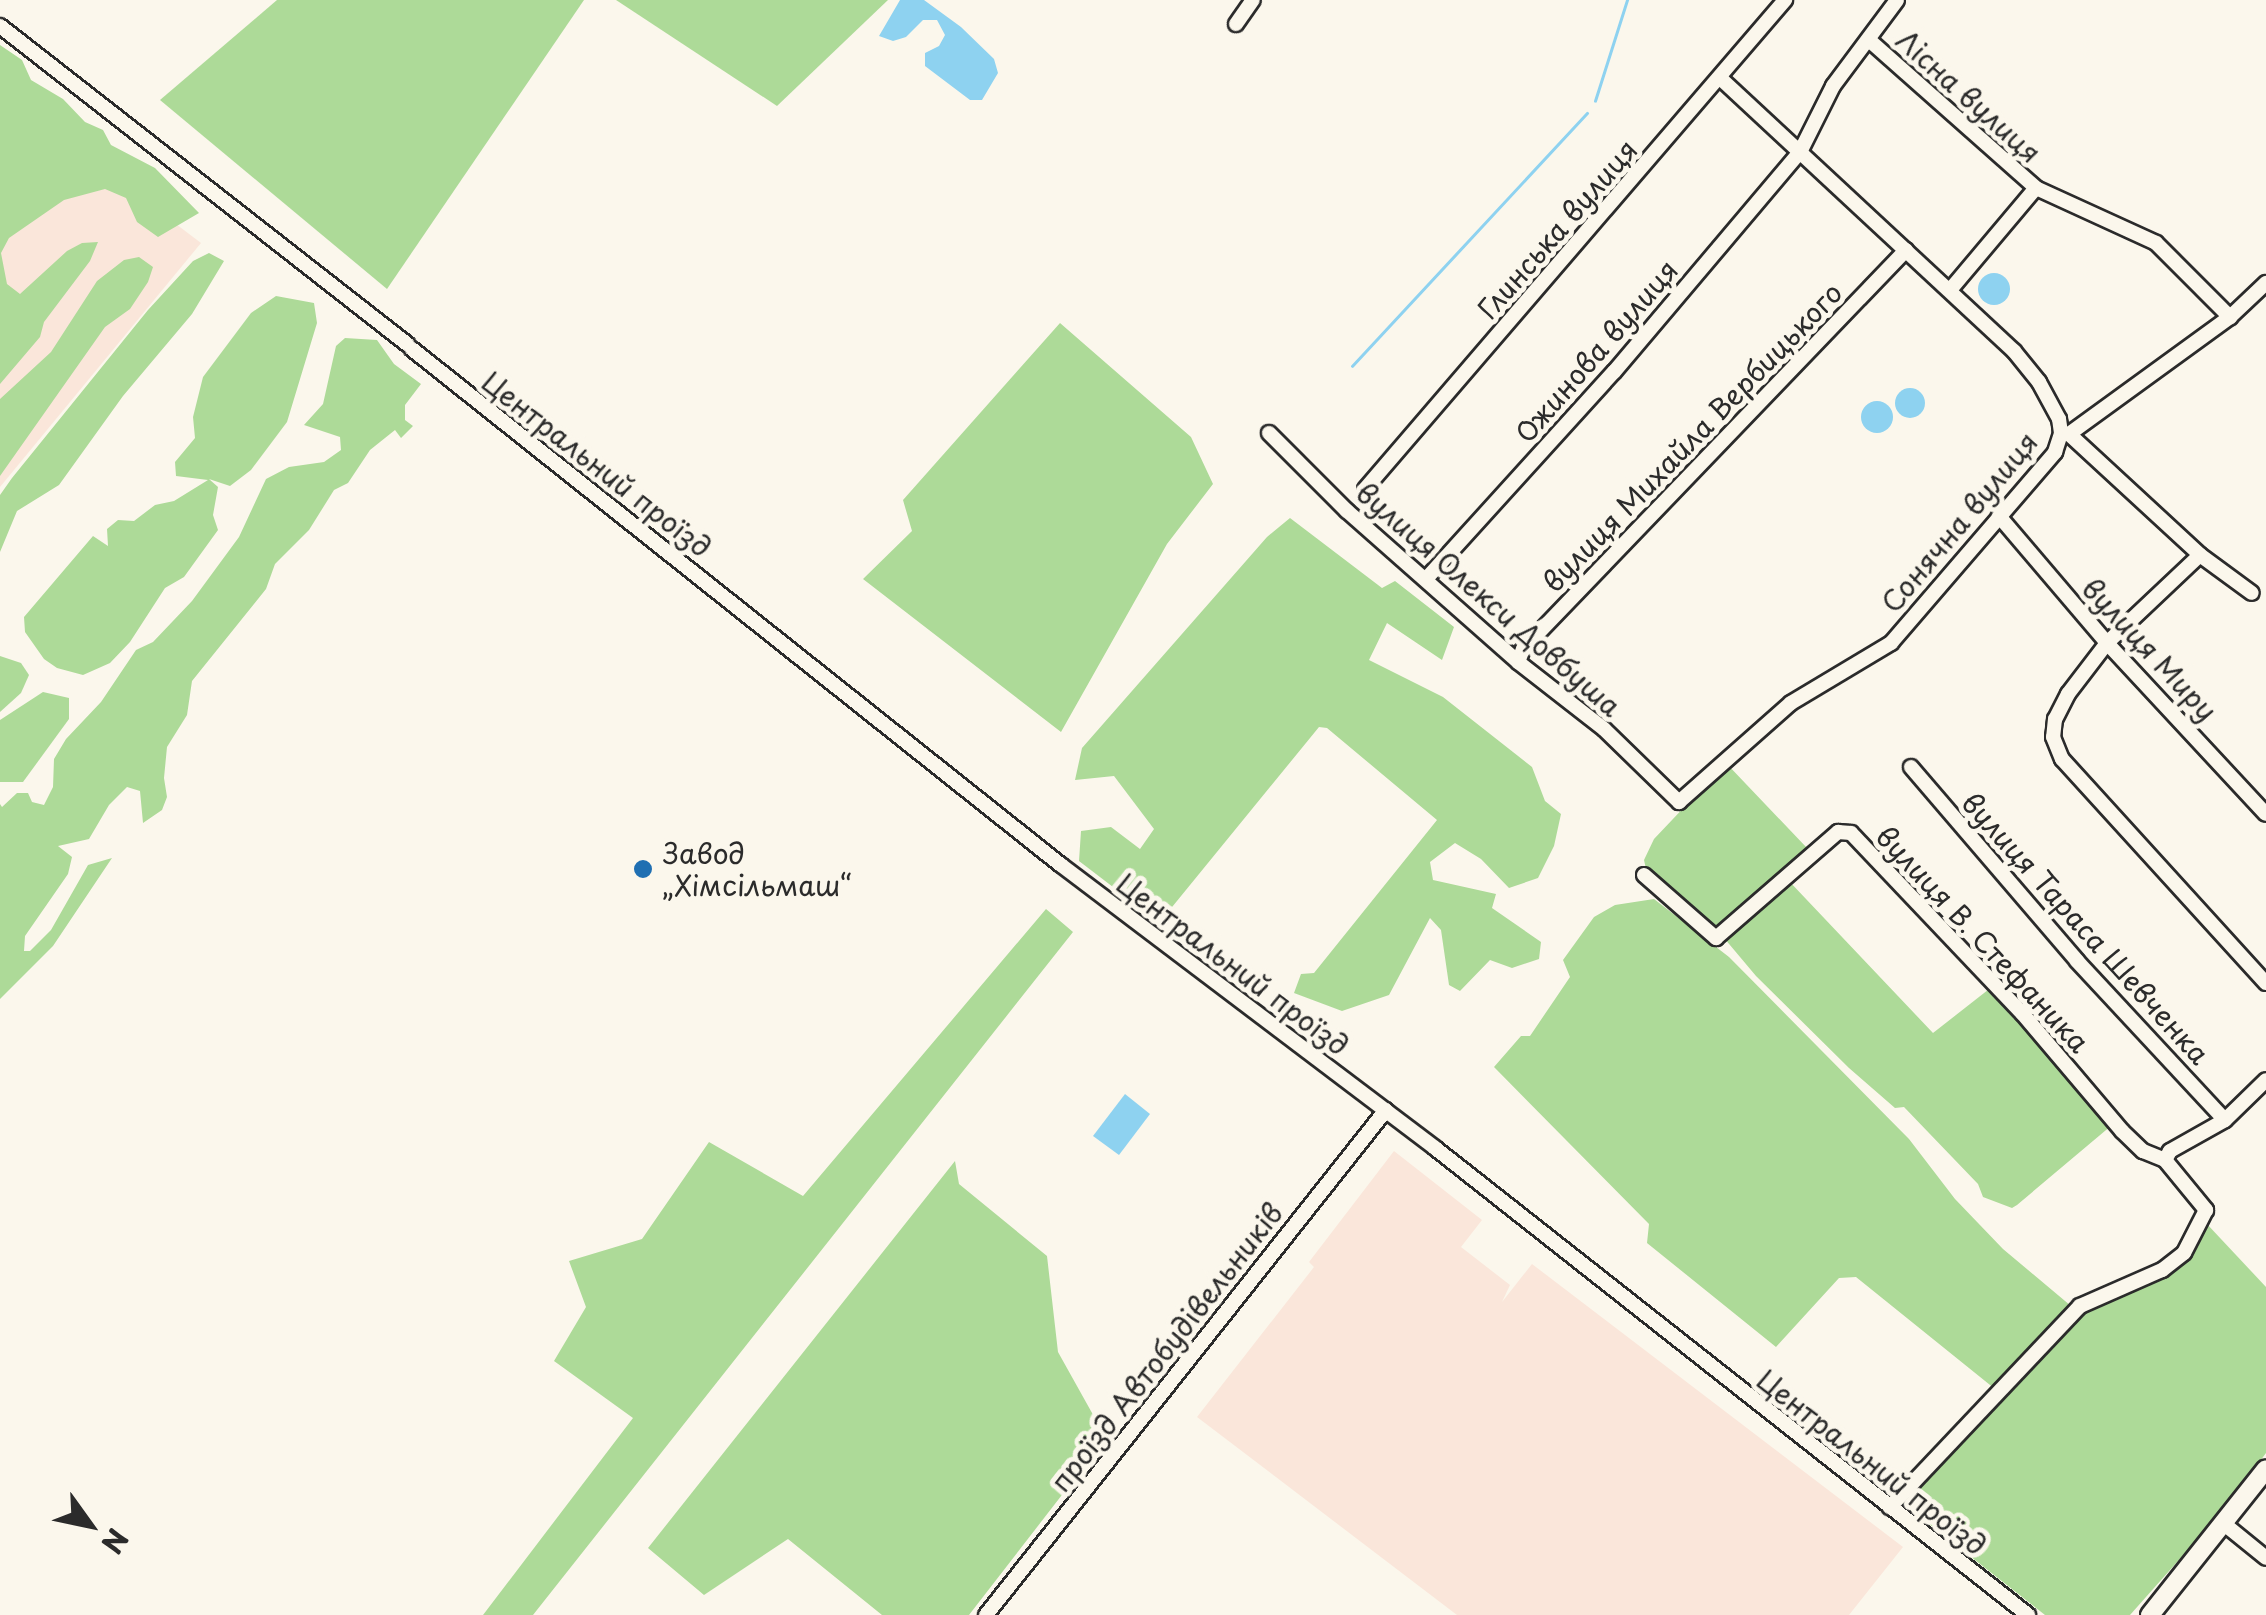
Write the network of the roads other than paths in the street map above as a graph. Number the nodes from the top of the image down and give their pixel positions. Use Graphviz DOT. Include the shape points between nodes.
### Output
graph roads {
  1 [pos="1254,0"];
  2 [pos="1785,0"];
  3 [pos="1898,0"];
  4 [pos="1236,24"];
  5 [pos="0,26"];
  6 [pos="1870,40"];
  7 [pos="1720,78"];
  8 [pos="1800,152"];
  9 [pos="2036,188"];
  10 [pos="1906,250"];
  11 [pos="2266,283"];
  12 [pos="1950,290"];
  13 [pos="2230,317"];
  14 [pos="1268,433"];
  15 [pos="2065,433"];
  16 [pos="1365,489"];
  17 [pos="1999,516"];
  18 [pos="2200,555"];
  19 [pos="1426,579"];
  20 [pos="2252,592"];
  21 [pos="2107,643"];
  22 [pos="1518,662"];
  23 [pos="1911,768"];
  24 [pos="1680,802"];
  25 [pos="2266,814"];
  26 [pos="1644,876"];
  27 [pos="2266,983"];
  28 [pos="2266,1080"];
  29 [pos="1386,1110"];
  30 [pos="2226,1120"];
  31 [pos="2164,1160"];
  32 [pos="2266,1469"];
  33 [pos="1890,1507"];
  34 [pos="2223,1523"];
  35 [pos="2266,1558"];
  36 [pos="986,1615"];
  37 [pos="2028,1615"];
  38 [pos="2150,1615"];
  1 -- 4 [label="street"];
  2 -- 7 [label="street, Глинська вулиця"];
  3 -- 6 [label="street"];
  5 -- 29 [label="street, Центральний проїзд" via="1061,865"];
  6 -- 8 [label="street" via="1833,86"];
  6 -- 9 [label="street, Лісна вулиця"];
  7 -- 8 [label="street, Сонячна вулиця"];
  7 -- 16 [label="street, Глинська вулиця"];
  8 -- 10 [label="street, Сонячна вулиця"];
  8 -- 19 [label="street, Ожинова вулиця"];
  9 -- 12 [label="street, Лісна вулиця"];
  9 -- 13 [label="street, Лісна вулиця" via="2156,243"];
  10 -- 12 [label="street, Сонячна вулиця"];
  10 -- 22 [label="street, вулиця Михайла Вербицького" via="1533,638"];
  11 -- 13 [label="street"];
  12 -- 15 [label="street, Сонячна вулиця" via="2039,382"];
  13 -- 15 [label="street"];
  14 -- 19 [label="street, вулиця Олекси Довбуша"];
  15 -- 17 [label="street, Сонячна вулиця"];
  15 -- 18 [label="street, Сонячна вулиця"];
  17 -- 21 [label="street, вулиця Миру"];
  17 -- 24 [label="street, Сонячна вулиця" via="1891,643 1768,721"];
  18 -- 20 [label="street, Сонячна вулиця"];
  18 -- 21 [label="street"];
  19 -- 22 [label="street, вулиця Олекси Довбуша"];
  21 -- 25 [label="street, вулиця Миру"];
  21 -- 27 [label="street" via="2056,719 2052,738 2062,759"];
  22 -- 24 [label="street, вулиця Олекси Довбуша"];
  23 -- 30 [label="street, вулиця Тараса Шевченка" via="2077,961"];
  26 -- 31 [label="street, вулиця В. Стефаника" via="1716,938 1838,832 1851,833 2022,1013 2142,1152"];
  28 -- 30 [label="street"];
  29 -- 33 [label="street, Центральний проїзд"];
  29 -- 36 [label="street, проїзд Автобудівельників"];
  30 -- 31 [label="street"];
  31 -- 33 [label="street, вулиця В. Стефаника" via="2206,1210 2184,1253 2138,1284 2080,1306"];
  32 -- 34 [label="main road"];
  33 -- 37 [label="street, Центральний проїзд"];
  34 -- 35 [label="street"];
  34 -- 38 [label="main road"];
}
